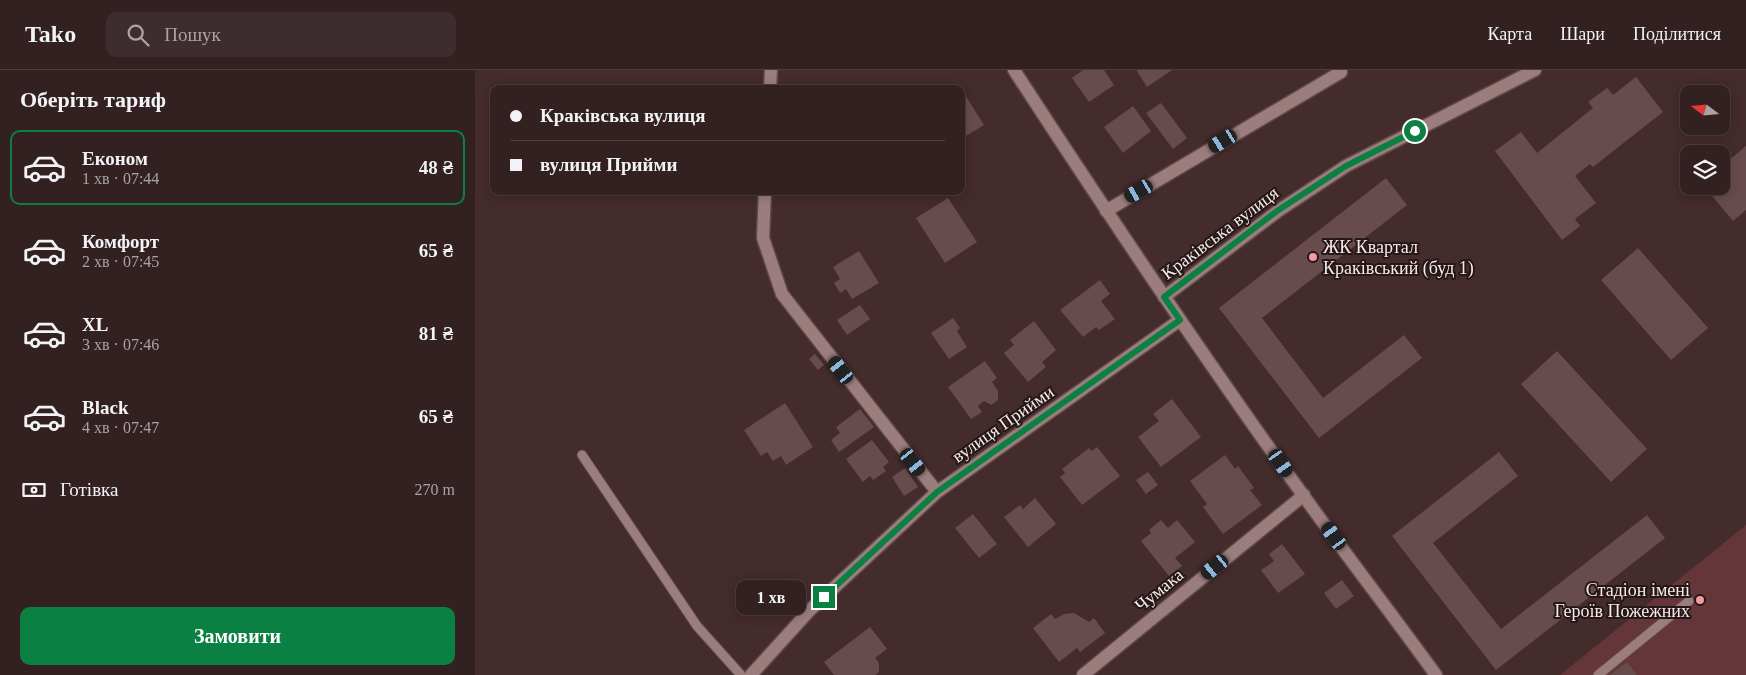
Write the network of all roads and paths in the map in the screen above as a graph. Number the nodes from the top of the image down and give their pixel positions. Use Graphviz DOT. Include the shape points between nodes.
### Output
graph roads {
  1 [pos="771,70"];
  2 [pos="1014,70"];
  3 [pos="1340,70"];
  4 [pos="1535,70"];
  5 [pos="771,85"];
  6 [pos="765,195"];
  7 [pos="1106,211"];
  8 [pos="1164,297"];
  9 [pos="1180,320"];
  10 [pos="582,454"];
  11 [pos="937,492"];
  12 [pos="1305,498"];
  13 [pos="1689,601"];
  14 [pos="741,675"];
  15 [pos="751,675"];
  16 [pos="1083,675"];
  17 [pos="1093,675"];
  18 [pos="1437,675"];
  19 [pos="1598,675"];
  1 -- 5 [label="street"];
  2 -- 7 [label="street"];
  3 -- 7 [label="street"];
  4 -- 8 [label="street, Краківська вулиця" via="1346,166 1277,211"];
  6 -- 11 [label="street" via="763,238 782,294"];
  7 -- 8 [label="street"];
  8 -- 9 [label="street"];
  9 -- 11 [label="street, вулиця Прийми"];
  9 -- 12 [label="street"];
  10 -- 14 [label="lane" via="697,626"];
  11 -- 15 [label="street, вулиця Прийми" via="810,610"];
  12 -- 16 [label="street, Чумака"];
  12 -- 17 [label="street"];
  12 -- 18 [label="street"];
  13 -- 19 [label="lane"];
}
